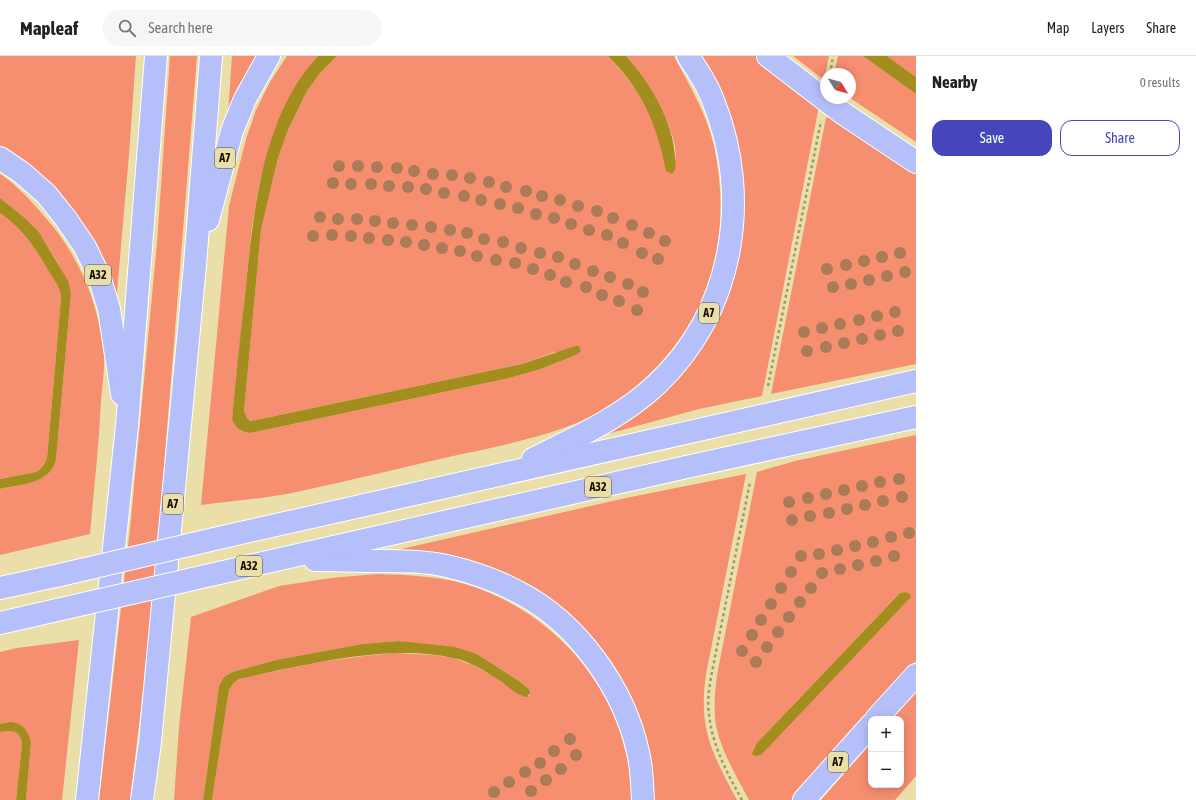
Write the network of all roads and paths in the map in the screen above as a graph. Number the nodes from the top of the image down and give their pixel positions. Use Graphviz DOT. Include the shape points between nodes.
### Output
graph roads {
  1 [pos="156,56"];
  2 [pos="211,56"];
  3 [pos="269,56"];
  4 [pos="688,56"];
  5 [pos="768,56"];
  6 [pos="833,56"];
  7 [pos="831,68"];
  8 [pos="822,117"];
  9 [pos="0,158"];
  10 [pos="916,162"];
  11 [pos="196,265"];
  12 [pos="916,381"];
  13 [pos="768,386"];
  14 [pos="916,417"];
  15 [pos="127,426"];
  16 [pos="500,475"];
  17 [pos="750,482"];
  18 [pos="280,559"];
  19 [pos="0,588"];
  20 [pos="0,623"];
  21 [pos="916,675"];
  22 [pos="879,716"];
  23 [pos="868,728"];
  24 [pos="150,742"];
  25 [pos="87,800"];
  26 [pos="142,800"];
  27 [pos="159,800"];
  28 [pos="643,800"];
  29 [pos="742,800"];
  30 [pos="804,800"];
  1 -- 15 [label="highway"];
  2 -- 11 [label="highway, A7"];
  3 -- 11 [label="highway, A7" via="245,98 232,131"];
  4 -- 16 [label="highway, A7" via="714,102 730,157 733,180 734,204 728,257 712,305 695,340 683,355 656,385 622,413"];
  5 -- 10 [label="highway" via="841,112"];
  6 -- 7 [label="path"];
  8 -- 13 [label="path"];
  9 -- 15 [label="highway, A32" via="46,194 85,247 99,276 109,309"];
  11 -- 24 [label="highway, A7"];
  12 -- 16 [label="highway"];
  14 -- 18 [label="highway, A32"];
  15 -- 25 [label="highway"];
  16 -- 19 [label="highway, bridge"];
  17 -- 29 [label="path" via="710,677 708,698 710,725 717,750"];
  18 -- 20 [label="highway, A32, bridge"];
  18 -- 28 [label="highway, A32" via="415,561 446,566 480,575 519,592 548,611 576,636 598,663 615,690 638,752"];
  21 -- 22 [label="highway"];
  23 -- 30 [label="highway, A7"];
  24 -- 26 [label="highway, A7"];
  24 -- 27 [label="highway"];
}
